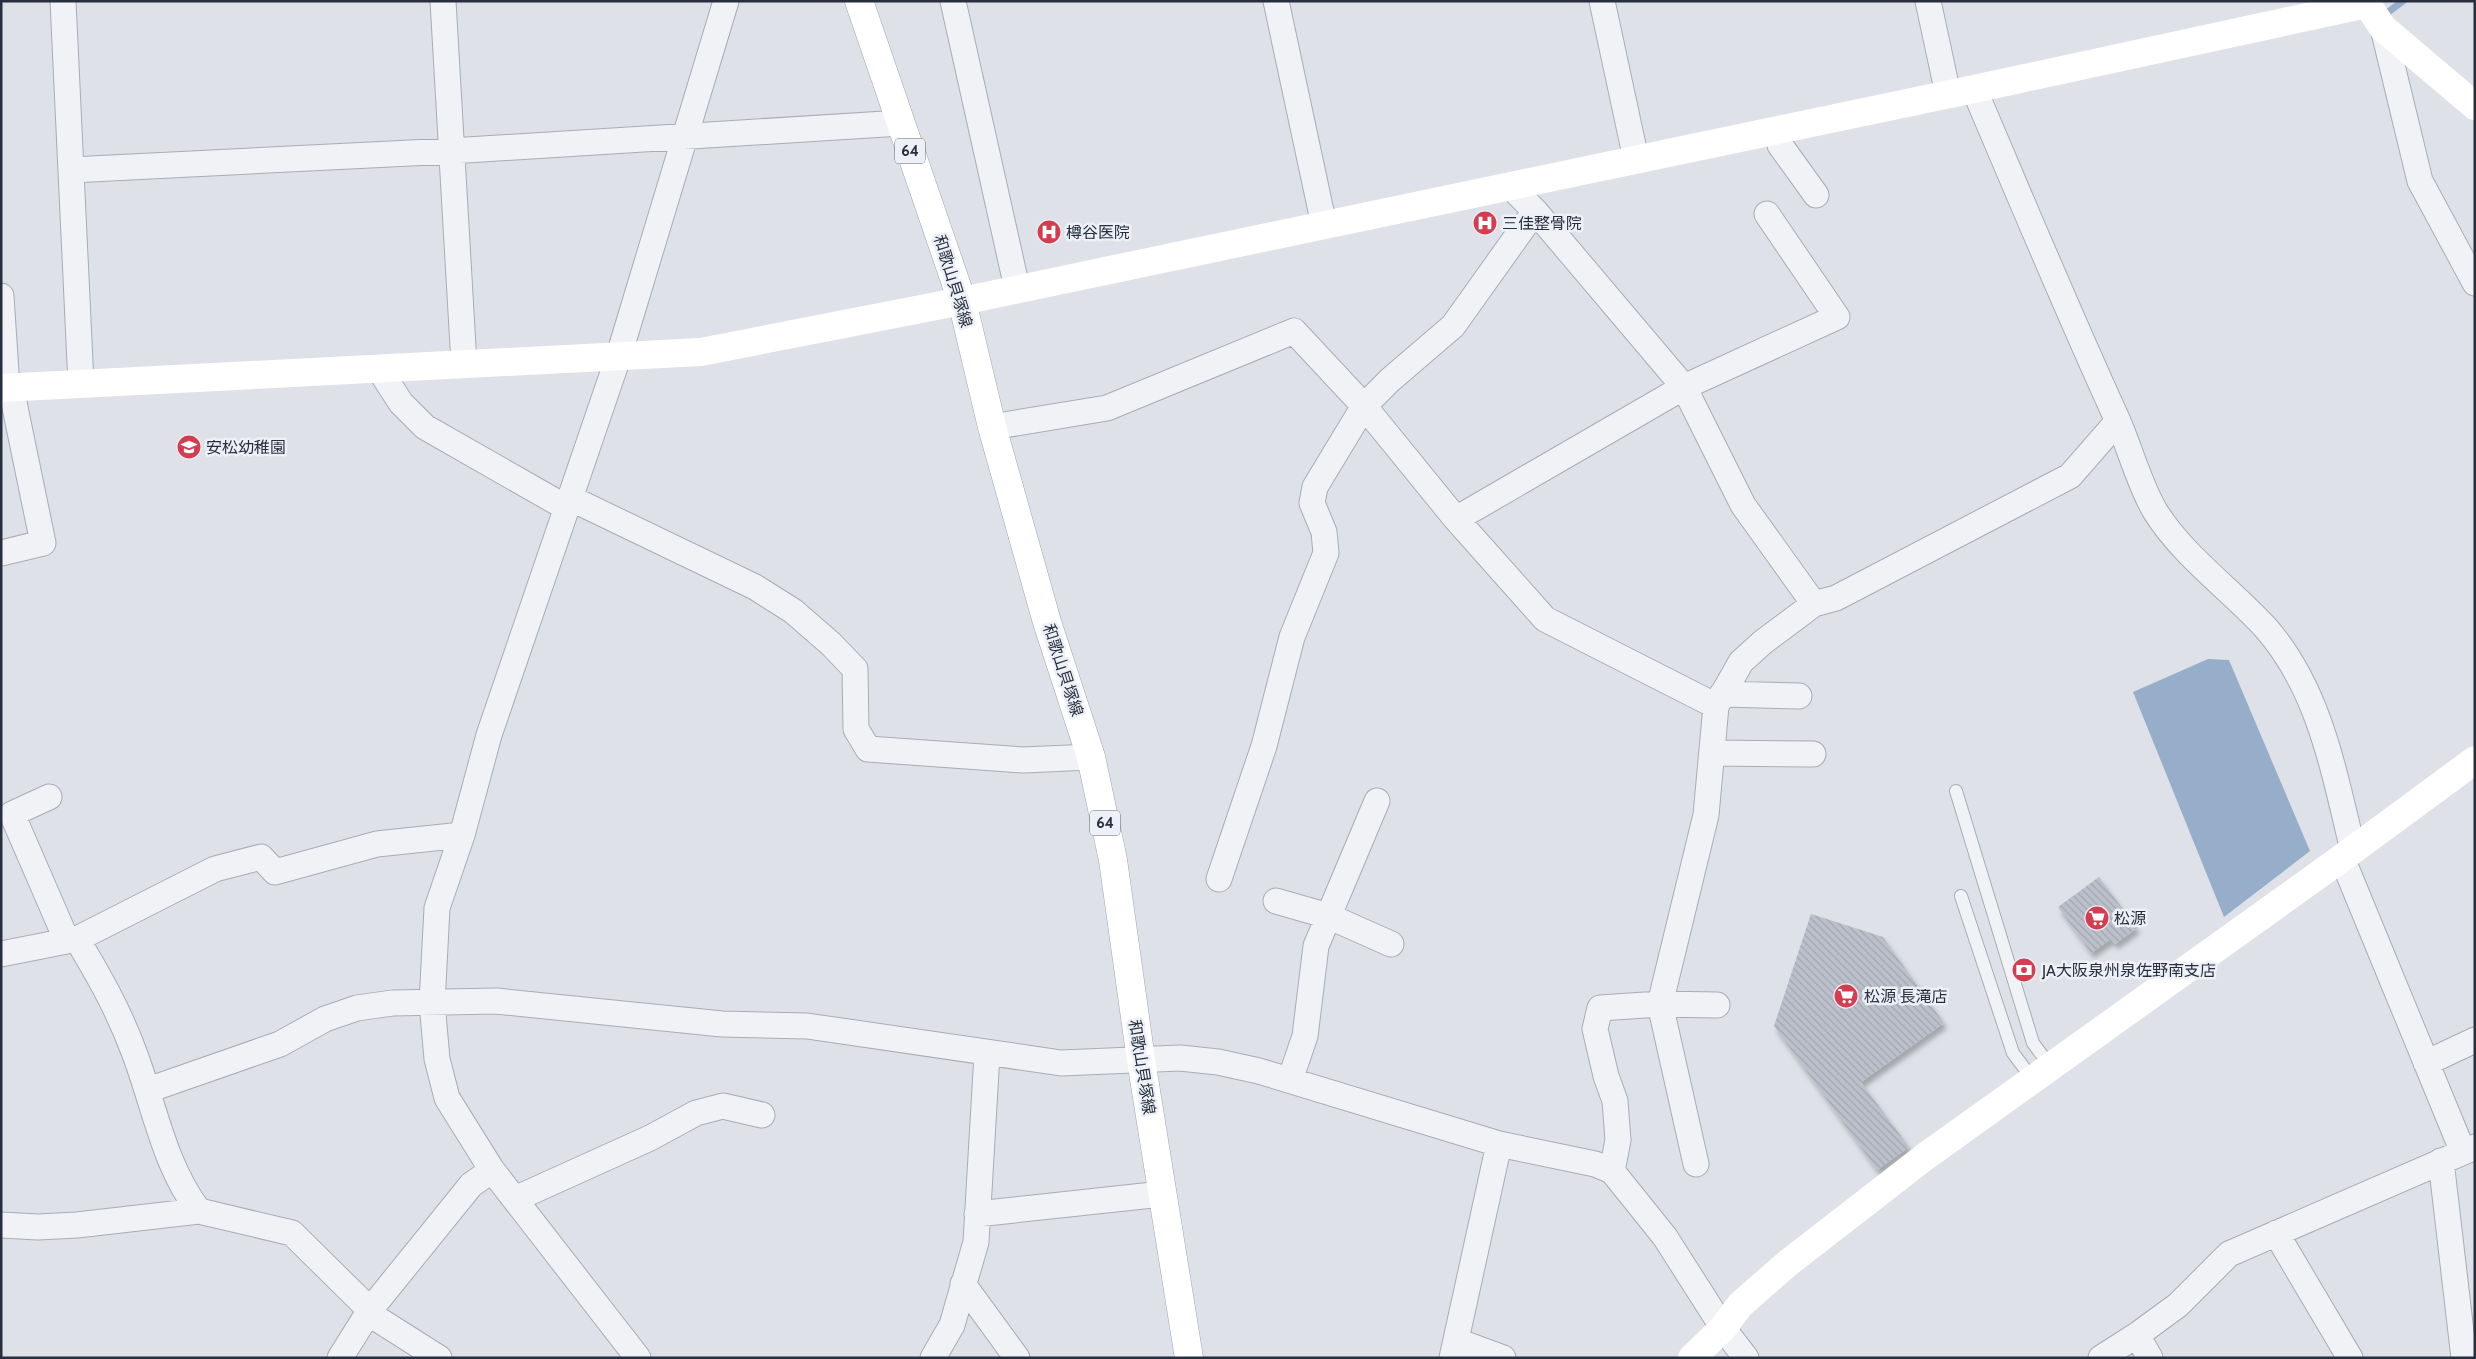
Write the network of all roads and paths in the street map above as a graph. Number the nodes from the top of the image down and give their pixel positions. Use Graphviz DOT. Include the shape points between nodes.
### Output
graph roads {
  1 [pos="63,1"];
  2 [pos="443,1"];
  3 [pos="726,1"];
  4 [pos="859,1"];
  5 [pos="953,1"];
  6 [pos="1276,1"];
  7 [pos="1602,1"];
  8 [pos="1928,1"];
  9 [pos="2368,2"];
  10 [pos="2383,28"];
  11 [pos="2427,66"];
  12 [pos="2396,84"];
  13 [pos="1961,91"];
  14 [pos="2475,106"];
  15 [pos="901,123"];
  16 [pos="1778,130"];
  17 [pos="686,136"];
  18 [pos="451,151"];
  19 [pos="1636,159"];
  20 [pos="71,170"];
  21 [pos="1510,186"];
  22 [pos="1816,195"];
  23 [pos="1535,211"];
  24 [pos="1767,214"];
  25 [pos="1324,224"];
  26 [pos="2475,282"];
  27 [pos="1017,288"];
  28 [pos="1,296"];
  29 [pos="962,301"];
  30 [pos="619,355"];
  31 [pos="464,364"];
  32 [pos="379,369"];
  33 [pos="81,384"];
  34 [pos="1684,387"];
  35 [pos="6,388"];
  36 [pos="1364,406"];
  37 [pos="2118,421"];
  38 [pos="992,426"];
  39 [pos="568,503"];
  40 [pos="1456,519"];
  41 [pos="1,553"];
  42 [pos="1814,604"];
  43 [pos="1799,696"];
  44 [pos="1719,700"];
  45 [pos="1712,753"];
  46 [pos="1813,754"];
  47 [pos="1091,757"];
  48 [pos="2475,760"];
  49 [pos="1956,791"];
  50 [pos="49,797"];
  51 [pos="1377,801"];
  52 [pos="462,835"];
  53 [pos="2348,854"];
  54 [pos="1219,879"];
  55 [pos="1961,896"];
  56 [pos="1276,901"];
  57 [pos="1328,916"];
  58 [pos="72,940"];
  59 [pos="1391,944"];
  60 [pos="1,954"];
  61 [pos="432,1003"];
  62 [pos="1660,1004"];
  63 [pos="1717,1005"];
  64 [pos="2475,1040"];
  65 [pos="987,1054"];
  66 [pos="1140,1060"];
  67 [pos="2426,1063"];
  68 [pos="2042,1074"];
  69 [pos="1290,1080"];
  70 [pos="148,1090"];
  71 [pos="762,1115"];
  72 [pos="1499,1144"];
  73 [pos="2460,1153"];
  74 [pos="1696,1164"];
  75 [pos="492,1170"];
  76 [pos="1612,1170"];
  77 [pos="1162,1194"];
  78 [pos="515,1199"];
  79 [pos="199,1211"];
  80 [pos="977,1214"];
  81 [pos="1,1225"];
  82 [pos="2276,1233"];
  83 [pos="964,1284"];
  84 [pos="369,1311"];
  85 [pos="1723,1328"];
  86 [pos="2137,1335"];
  87 [pos="1455,1349"];
  88 [pos="340,1358"];
  89 [pos="439,1358"];
  90 [pos="638,1358"];
  91 [pos="933,1358"];
  92 [pos="1018,1358"];
  93 [pos="1189,1358"];
  94 [pos="1503,1358"];
  95 [pos="1692,1358"];
  96 [pos="1746,1358"];
  97 [pos="2101,1358"];
  98 [pos="2150,1358"];
  99 [pos="2350,1358"];
  100 [pos="2464,1358"];
  1 -- 20 [label="street"];
  2 -- 18 [label="street"];
  3 -- 17 [label="street"];
  4 -- 15 [label="street, 和歌山貝塚線 / 64"];
  5 -- 27 [label="street"];
  6 -- 25 [label="street"];
  7 -- 19 [label="street"];
  8 -- 13 [label="street"];
  9 -- 10 [label="street"];
  9 -- 13 [label="street"];
  10 -- 11 [label="street"];
  10 -- 12 [label="street"];
  11 -- 12 [label="street"];
  11 -- 14 [label="street"];
  12 -- 26 [label="street" via="2420,181"];
  13 -- 16 [label="street"];
  13 -- 37 [label="street"];
  15 -- 17 [label="street"];
  15 -- 29 [label="street, 和歌山貝塚線 / 64"];
  16 -- 19 [label="street"];
  16 -- 22 [label="street" via="1780,145"];
  17 -- 18 [label="street"];
  17 -- 30 [label="street"];
  18 -- 20 [label="street"];
  18 -- 31 [label="street"];
  19 -- 21 [label="street"];
  20 -- 33 [label="street"];
  21 -- 23 [label="street"];
  21 -- 25 [label="street"];
  23 -- 34 [label="street"];
  23 -- 36 [label="street" via="1453,326"];
  24 -- 34 [label="street" via="1837,317"];
  25 -- 27 [label="street"];
  27 -- 29 [label="street"];
  28 -- 35 [label="street"];
  29 -- 30 [label="street" via="701,352"];
  29 -- 38 [label="street, 和歌山貝塚線 / 64"];
  30 -- 31 [label="street"];
  30 -- 39 [label="street"];
  31 -- 32 [label="street"];
  32 -- 33 [label="street"];
  32 -- 39 [label="street" via="401,402 425,427"];
  33 -- 35 [label="street"];
  34 -- 40 [label="street"];
  34 -- 42 [label="street" via="1743,505"];
  35 -- 41 [label="street" via="43,543"];
  36 -- 38 [label="street" via="1294,331 1108,408"];
  36 -- 40 [label="street"];
  36 -- 54 [label="street" via="1315,487 1312,503 1324,532 1326,553 1292,637 1264,746"];
  37 -- 42 [label="street" via="2070,476 1836,598"];
  37 -- 53 [label="street" via="2154,509 2174,537 2265,628 2299,678 2316,711 2332,762"];
  38 -- 47 [label="street, 和歌山貝塚線 / 64" via="1047,622"];
  39 -- 47 [label="street" via="755,587 793,611 832,644 855,669 856,729 868,749 1023,760"];
  39 -- 52 [label="street" via="489,735"];
  40 -- 44 [label="street" via="1545,618"];
  42 -- 44 [label="street" via="1741,662"];
  43 -- 44 [label="street"];
  44 -- 45 [label="street"];
  45 -- 46 [label="street"];
  45 -- 62 [label="street" via="1706,815"];
  47 -- 66 [label="street, 和歌山貝塚線 / 64" via="1113,860"];
  48 -- 53 [label="street"];
  49 -- 68 [label="lane"];
  50 -- 58 [label="street" via="12,814"];
  51 -- 57 [label="street"];
  52 -- 58 [label="street" via="377,844 275,872 261,857 215,869"];
  52 -- 61 [label="street" via="437,908"];
  53 -- 67 [label="street"];
  53 -- 68 [label="street"];
  55 -- 68 [label="lane" via="2013,1053"];
  56 -- 57 [label="street"];
  57 -- 59 [label="street"];
  57 -- 69 [label="street" via="1316,946 1305,1036"];
  58 -- 60 [label="street"];
  58 -- 70 [label="street" via="115,1004"];
  61 -- 65 [label="street" via="496,1001 722,1024 807,1026"];
  61 -- 70 [label="street" via="393,1003 357,1008 325,1019 280,1044"];
  61 -- 75 [label="street" via="437,1059 447,1098"];
  62 -- 63 [label="street"];
  62 -- 74 [label="street"];
  62 -- 76 [label="street" via="1600,1008 1595,1029 1615,1101 1618,1140"];
  64 -- 67 [label="street"];
  65 -- 66 [label="street" via="1061,1063"];
  65 -- 80 [label="street"];
  66 -- 69 [label="street" via="1180,1058 1218,1062"];
  66 -- 77 [label="street, 和歌山貝塚線 / 64"];
  67 -- 73 [label="street"];
  68 -- 85 [label="street" via="1926,1156 1788,1263 1740,1305"];
  69 -- 72 [label="street"];
  70 -- 79 [label="street" via="168,1154 186,1195"];
  71 -- 78 [label="street" via="723,1106 696,1113 650,1138"];
  72 -- 76 [label="street"];
  72 -- 87 [label="street"];
  73 -- 82 [label="street"];
  73 -- 100 [label="street"];
  75 -- 78 [label="street"];
  75 -- 84 [label="street" via="471,1184"];
  76 -- 85 [label="street" via="1665,1237"];
  77 -- 80 [label="street"];
  77 -- 93 [label="street, 和歌山貝塚線 / 64"];
  78 -- 90 [label="street"];
  79 -- 81 [label="street" via="77,1225"];
  79 -- 84 [label="street" via="292,1234"];
  80 -- 83 [label="street" via="976,1242"];
  82 -- 86 [label="street" via="2229,1254 2178,1305"];
  82 -- 99 [label="street"];
  83 -- 91 [label="street" via="952,1325"];
  83 -- 92 [label="street"];
  84 -- 88 [label="street"];
  84 -- 89 [label="street"];
  85 -- 95 [label="street"];
  85 -- 96 [label="street"];
  86 -- 97 [label="street"];
  86 -- 98 [label="street"];
  87 -- 94 [label="street"];
}
